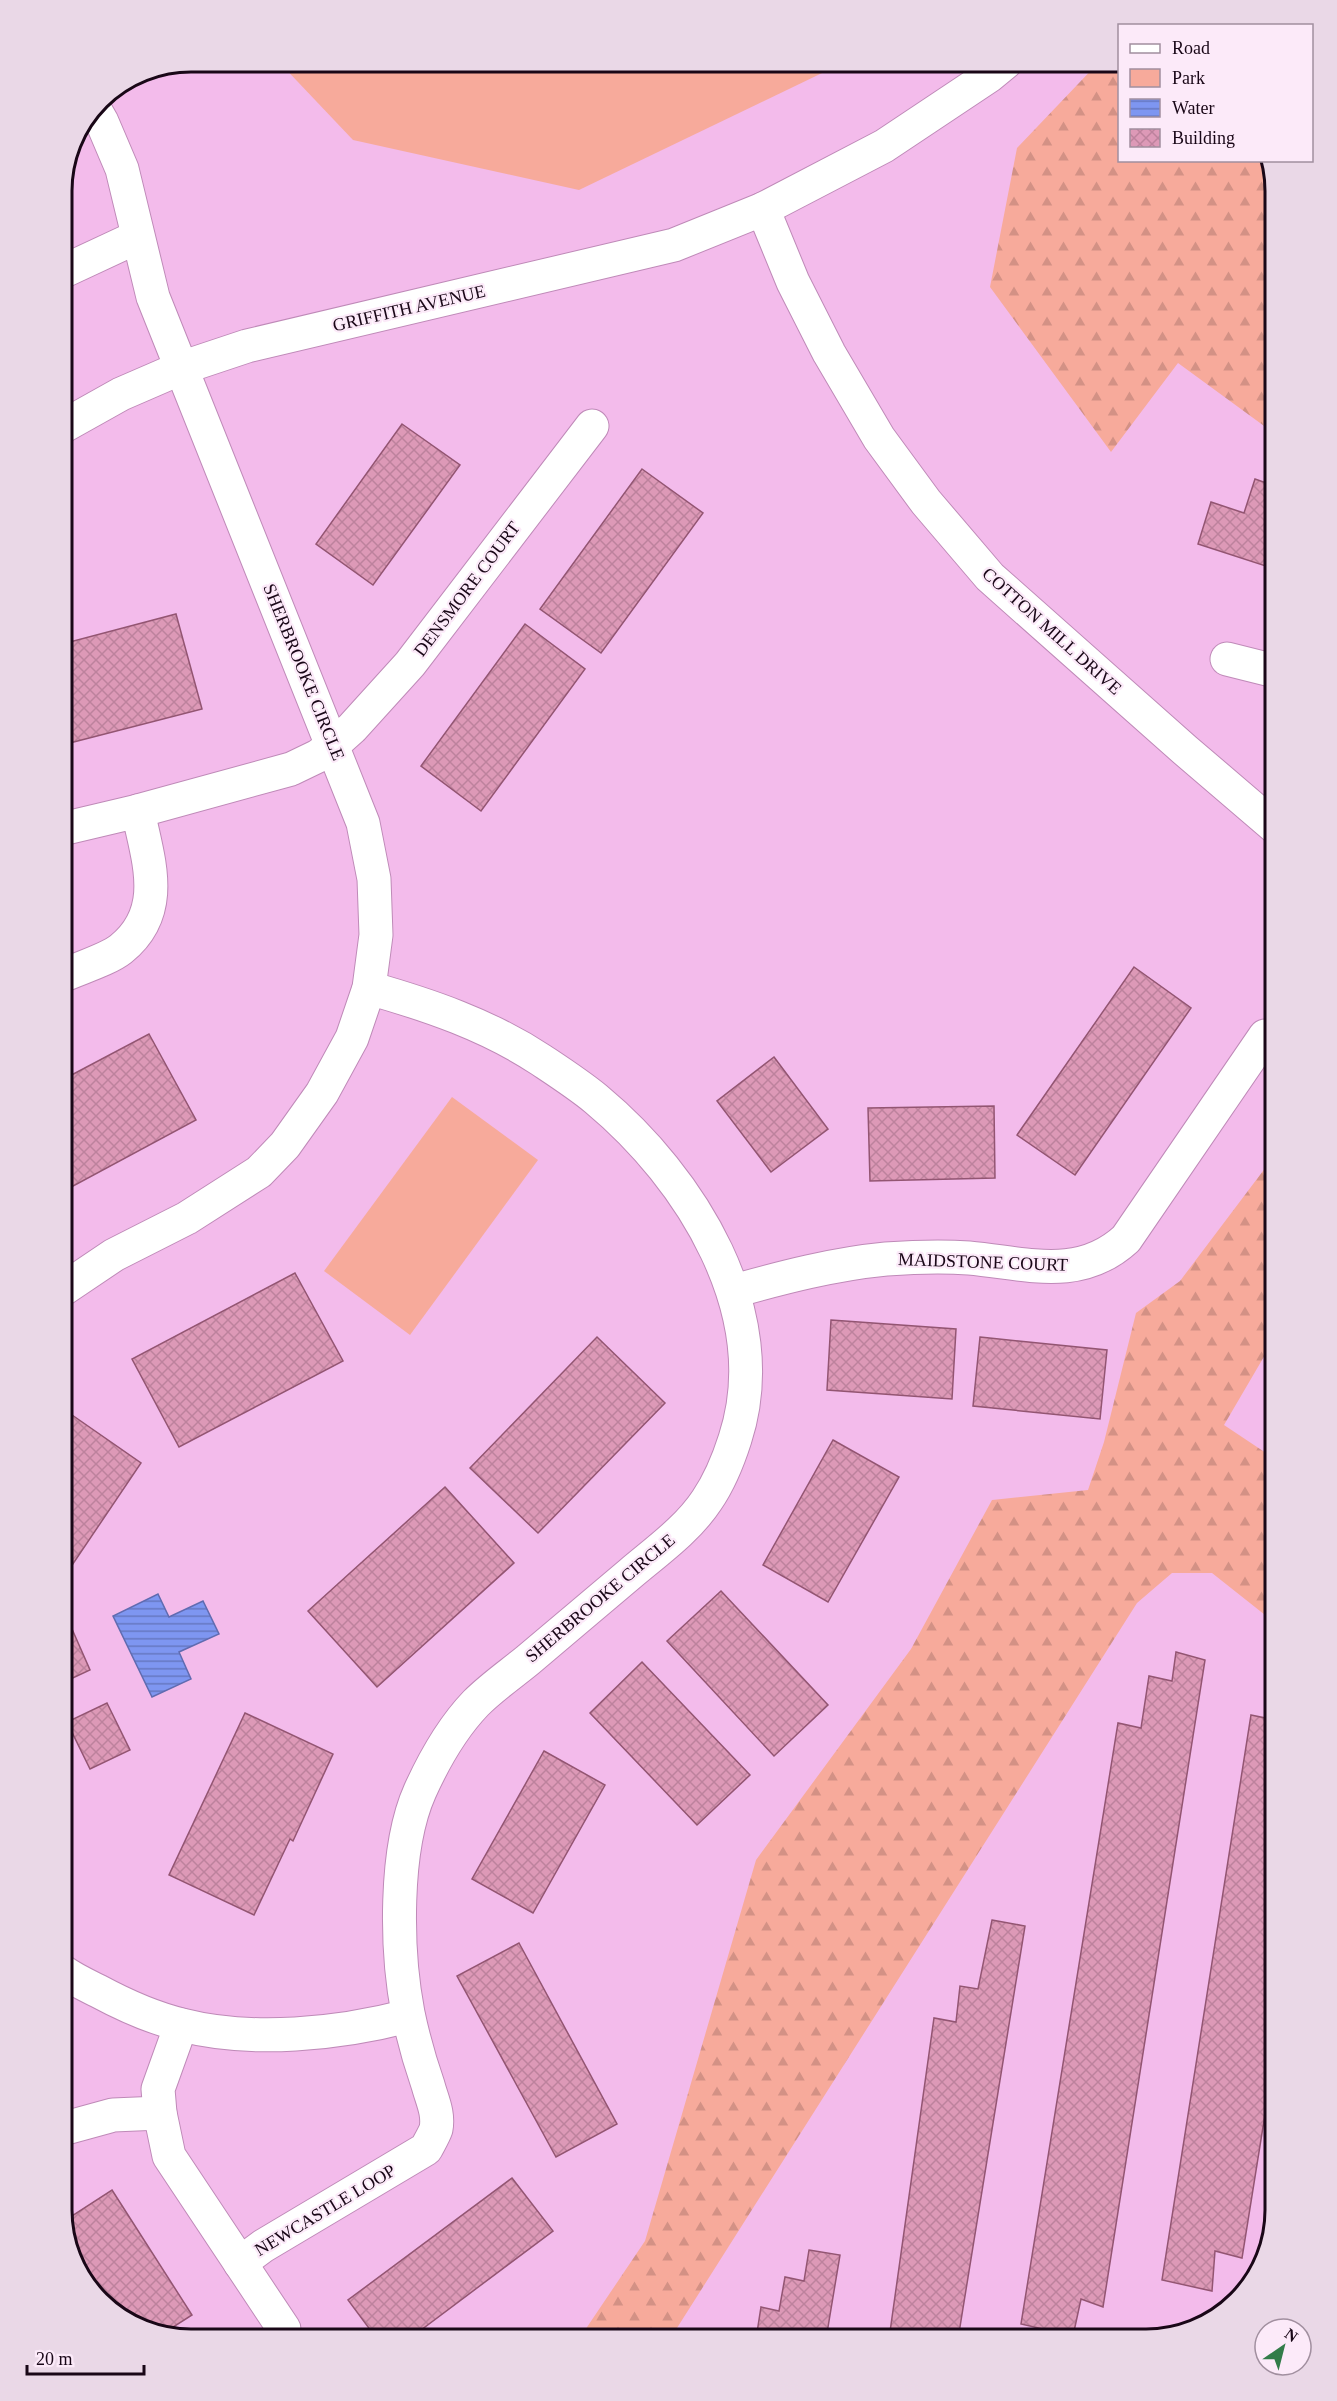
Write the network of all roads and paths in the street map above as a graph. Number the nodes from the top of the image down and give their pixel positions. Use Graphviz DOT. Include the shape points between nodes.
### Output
graph roads {
  1 [pos="994,72"];
  2 [pos="99,117"];
  3 [pos="763,209"];
  4 [pos="137,237"];
  5 [pos="72,266"];
  6 [pos="181,368"];
  7 [pos="72,421"];
  8 [pos="592,426"];
  9 [pos="1227,659"];
  10 [pos="1265,668"];
  11 [pos="333,745"];
  12 [pos="138,811"];
  13 [pos="1265,818"];
  14 [pos="72,827"];
  15 [pos="72,972"];
  16 [pos="369,988"];
  17 [pos="1265,1036"];
  18 [pos="72,1283"];
  19 [pos="734,1291"];
  20 [pos="72,1976"];
  21 [pos="408,2016"];
  22 [pos="181,2025"];
  23 [pos="160,2113"];
  24 [pos="72,2126"];
  25 [pos="240,2263"];
  26 [pos="284,2329"];
  1 -- 3 [label="street" via="884,146"];
  2 -- 4 [label="street, SHERBROOKE CIRCLE" via="122,169"];
  3 -- 6 [label="street, GRIFFITH AVENUE" via="674,245 247,346"];
  3 -- 13 [label="street, COTTON MILL DRIVE" via="828,353 879,438 926,502 990,577"];
  4 -- 5 [label="street"];
  4 -- 6 [label="street, SHERBROOKE CIRCLE" via="153,297"];
  6 -- 7 [label="street, GRIFFITH AVENUE" via="121,394"];
  6 -- 11 [label="street, SHERBROOKE CIRCLE"];
  8 -- 11 [label="street, DENSMORE COURT" via="411,663"];
  9 -- 10 [label="street"];
  11 -- 12 [label="street, DENSMORE COURT" via="291,769"];
  11 -- 16 [label="street, SHERBROOKE CIRCLE" via="363,823 374,879 376,935"];
  12 -- 14 [label="street, DENSMORE COURT"];
  12 -- 15 [label="street" via="152,875 150,908 139,931 120,950"];
  16 -- 18 [label="street, SHERBROOKE CIRCLE" via="352,1038 322,1093 285,1145 259,1172"];
  16 -- 19 [label="street, SHERBROOKE CIRCLE" via="424,1003 476,1024 538,1058 596,1099 644,1146 685,1198"];
  17 -- 19 [label="street, MAIDSTONE COURT" via="1126,1239 1089,1263 1060,1268 965,1258 887,1259 809,1270"];
  19 -- 21 [label="street, SHERBROOKE CIRCLE" via="744,1333 747,1380 742,1417 725,1470 705,1503 671,1539 475,1704 439,1751 418,1796 405,1843 399,1917"];
  20 -- 22 [label="street" via="122,2004"];
  21 -- 22 [label="street" via="346,2029 271,2034"];
  21 -- 25 [label="street, NEWCASTLE LOOP" via="436,2107 436,2129 426,2149"];
  22 -- 23 [label="street, NEWCASTLE LOOP" via="158,2089"];
  23 -- 24 [label="street" via="113,2115"];
  23 -- 25 [label="street, NEWCASTLE LOOP" via="170,2156"];
  25 -- 26 [label="street"];
}
